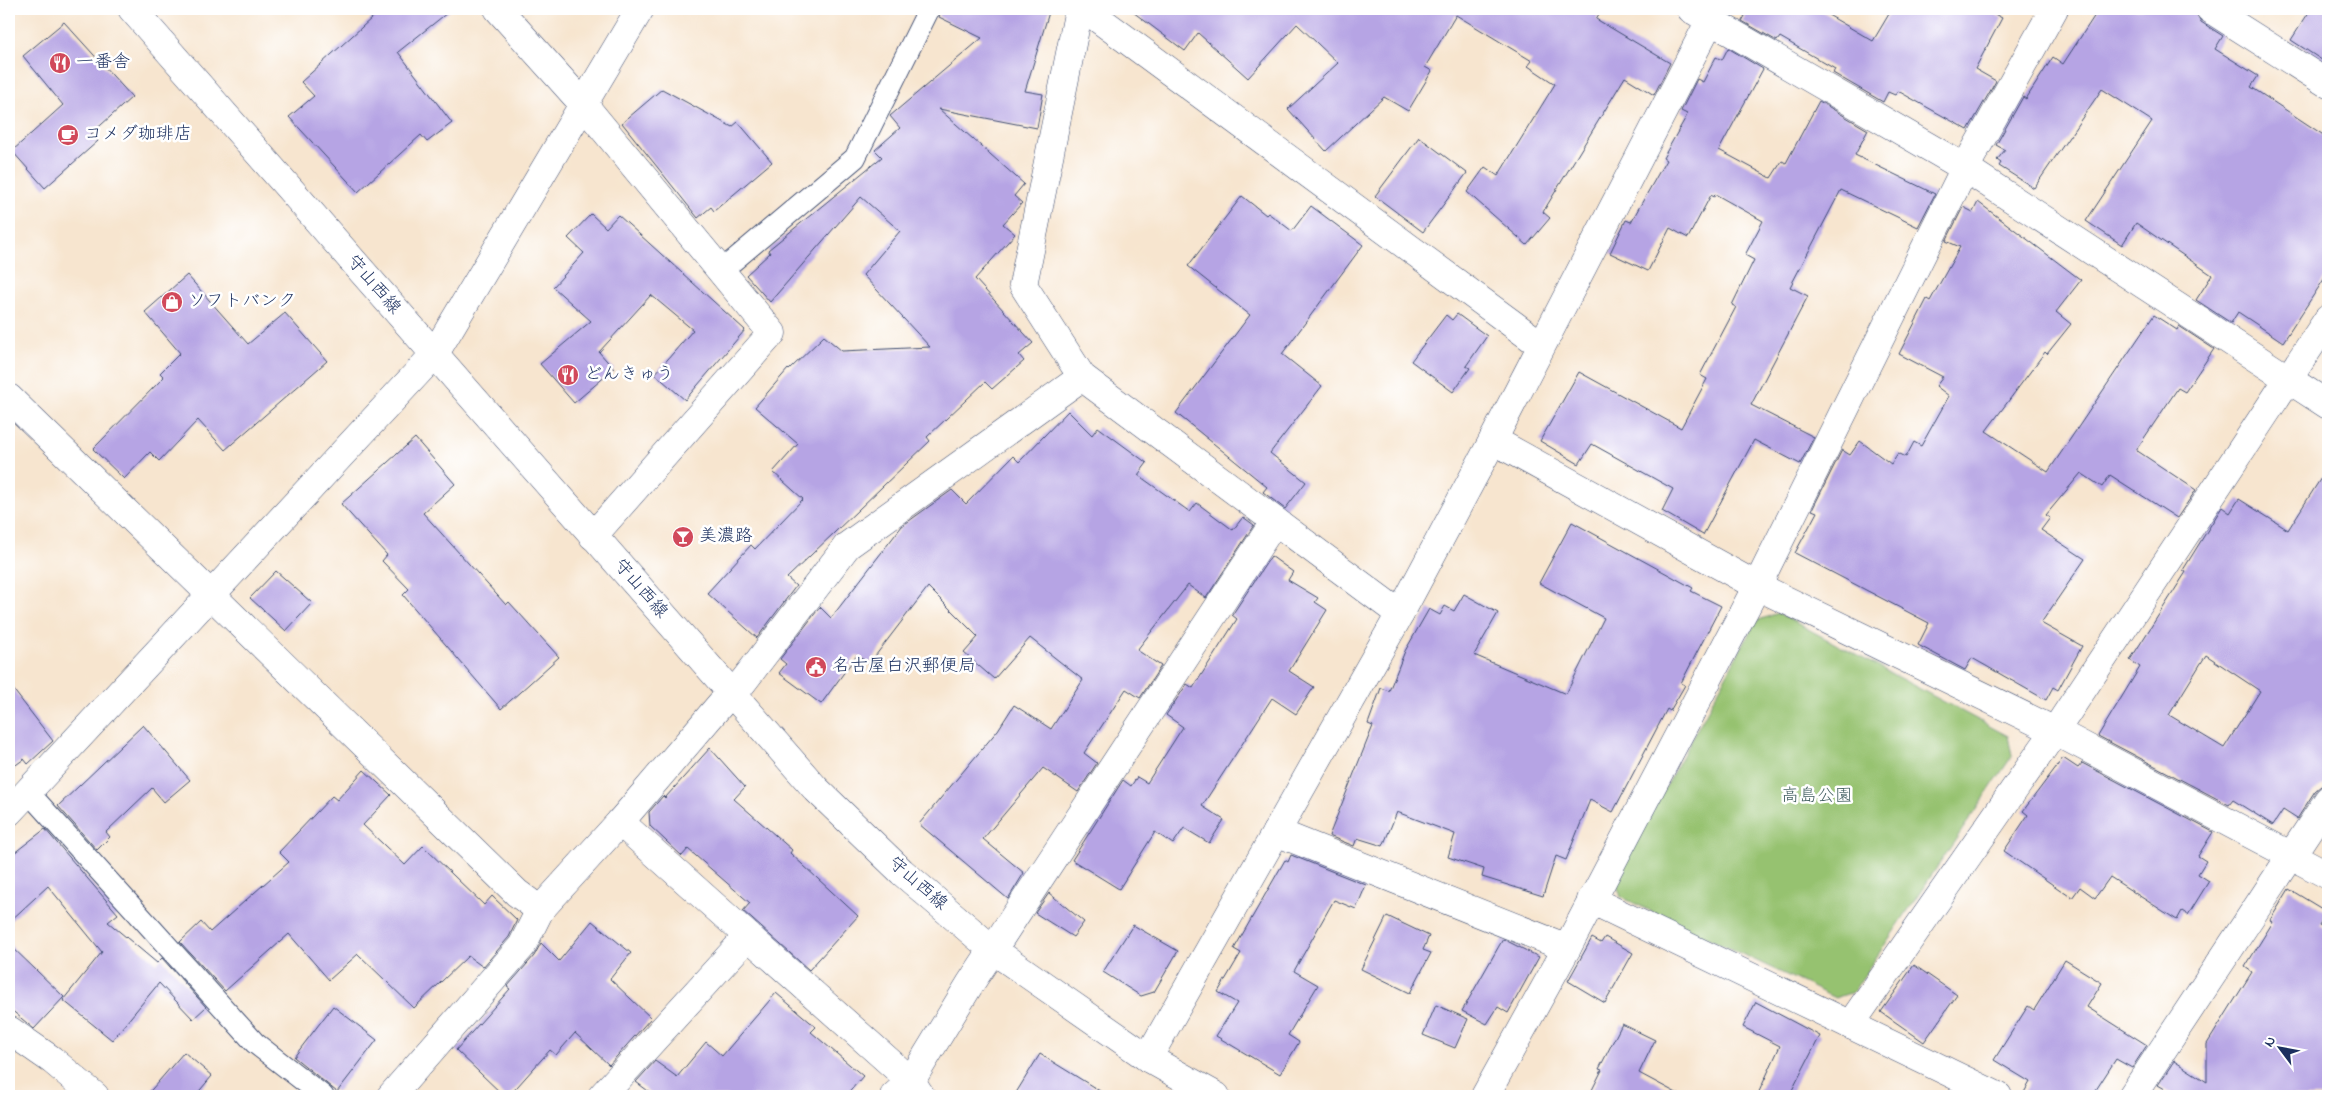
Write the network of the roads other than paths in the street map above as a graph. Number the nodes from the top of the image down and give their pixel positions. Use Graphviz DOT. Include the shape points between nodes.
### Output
graph roads {
  1 [pos="132,9"];
  2 [pos="498,9"];
  3 [pos="640,9"];
  4 [pos="929,9"];
  5 [pos="1079,9"];
  6 [pos="1085,9"];
  7 [pos="2054,9"];
  8 [pos="2210,9"];
  9 [pos="1706,12"];
  10 [pos="2328,84"];
  11 [pos="584,105"];
  12 [pos="1965,168"];
  13 [pos="721,271"];
  14 [pos="2328,319"];
  15 [pos="1541,345"];
  16 [pos="434,355"];
  17 [pos="1082,377"];
  18 [pos="2288,379"];
  19 [pos="9,398"];
  20 [pos="2328,405"];
  21 [pos="1493,440"];
  22 [pos="1275,521"];
  23 [pos="593,536"];
  24 [pos="1757,586"];
  25 [pos="213,595"];
  26 [pos="1400,614"];
  27 [pos="732,693"];
  28 [pos="2055,731"];
  29 [pos="29,793"];
  30 [pos="2328,800"];
  31 [pos="9,812"];
  32 [pos="620,822"];
  33 [pos="1276,832"];
  34 [pos="2291,858"];
  35 [pos="2328,875"];
  36 [pos="1591,900"];
  37 [pos="540,910"];
  38 [pos="748,936"];
  39 [pos="1567,948"];
  40 [pos="993,950"];
  41 [pos="1850,1025"];
  42 [pos="9,1030"];
  43 [pos="1148,1058"];
  44 [pos="909,1091"];
  45 [pos="95,1096"];
  46 [pos="323,1096"];
  47 [pos="391,1096"];
  48 [pos="602,1096"];
  49 [pos="1216,1096"];
  50 [pos="1485,1096"];
  51 [pos="1998,1096"];
  52 [pos="2132,1096"];
  1 -- 16 [label="street, 守山西線"];
  2 -- 11 [label="street"];
  3 -- 11 [label="street"];
  4 -- 13 [label="lane" via="854,158"];
  5 -- 17 [label="street" via="1023,285"];
  6 -- 15 [label="street"];
  7 -- 12 [label="street"];
  8 -- 10 [label="street"];
  9 -- 12 [label="street"];
  9 -- 15 [label="street"];
  11 -- 13 [label="street"];
  11 -- 16 [label="street"];
  12 -- 18 [label="street"];
  12 -- 24 [label="street"];
  13 -- 23 [label="street" via="772,333"];
  14 -- 18 [label="street"];
  15 -- 21 [label="street"];
  16 -- 23 [label="street, 守山西線"];
  16 -- 25 [label="street"];
  17 -- 22 [label="street"];
  17 -- 27 [label="street" via="847,546"];
  18 -- 20 [label="street"];
  18 -- 28 [label="street"];
  19 -- 25 [label="street"];
  21 -- 24 [label="street"];
  21 -- 26 [label="street"];
  22 -- 26 [label="street"];
  22 -- 40 [label="street"];
  23 -- 27 [label="street, 守山西線"];
  24 -- 28 [label="street"];
  24 -- 36 [label="street"];
  25 -- 29 [label="street"];
  25 -- 37 [label="street" via="517,893"];
  26 -- 33 [label="street"];
  27 -- 32 [label="street"];
  27 -- 40 [label="street, 守山西線" via="815,788 902,872"];
  28 -- 34 [label="street"];
  28 -- 41 [label="street"];
  29 -- 31 [label="street"];
  29 -- 46 [label="lane" via="255,1043"];
  30 -- 34 [label="street"];
  32 -- 37 [label="street"];
  32 -- 38 [label="street"];
  33 -- 39 [label="street"];
  33 -- 43 [label="street"];
  34 -- 35 [label="street"];
  34 -- 52 [label="street"];
  36 -- 39 [label="street"];
  36 -- 41 [label="street"];
  37 -- 47 [label="street" via="522,946"];
  38 -- 44 [label="street"];
  38 -- 48 [label="street"];
  39 -- 50 [label="street"];
  40 -- 43 [label="street, 守山西線"];
  40 -- 44 [label="street"];
  41 -- 51 [label="street"];
  42 -- 45 [label="street"];
  43 -- 49 [label="street, 守山西線"];
}
